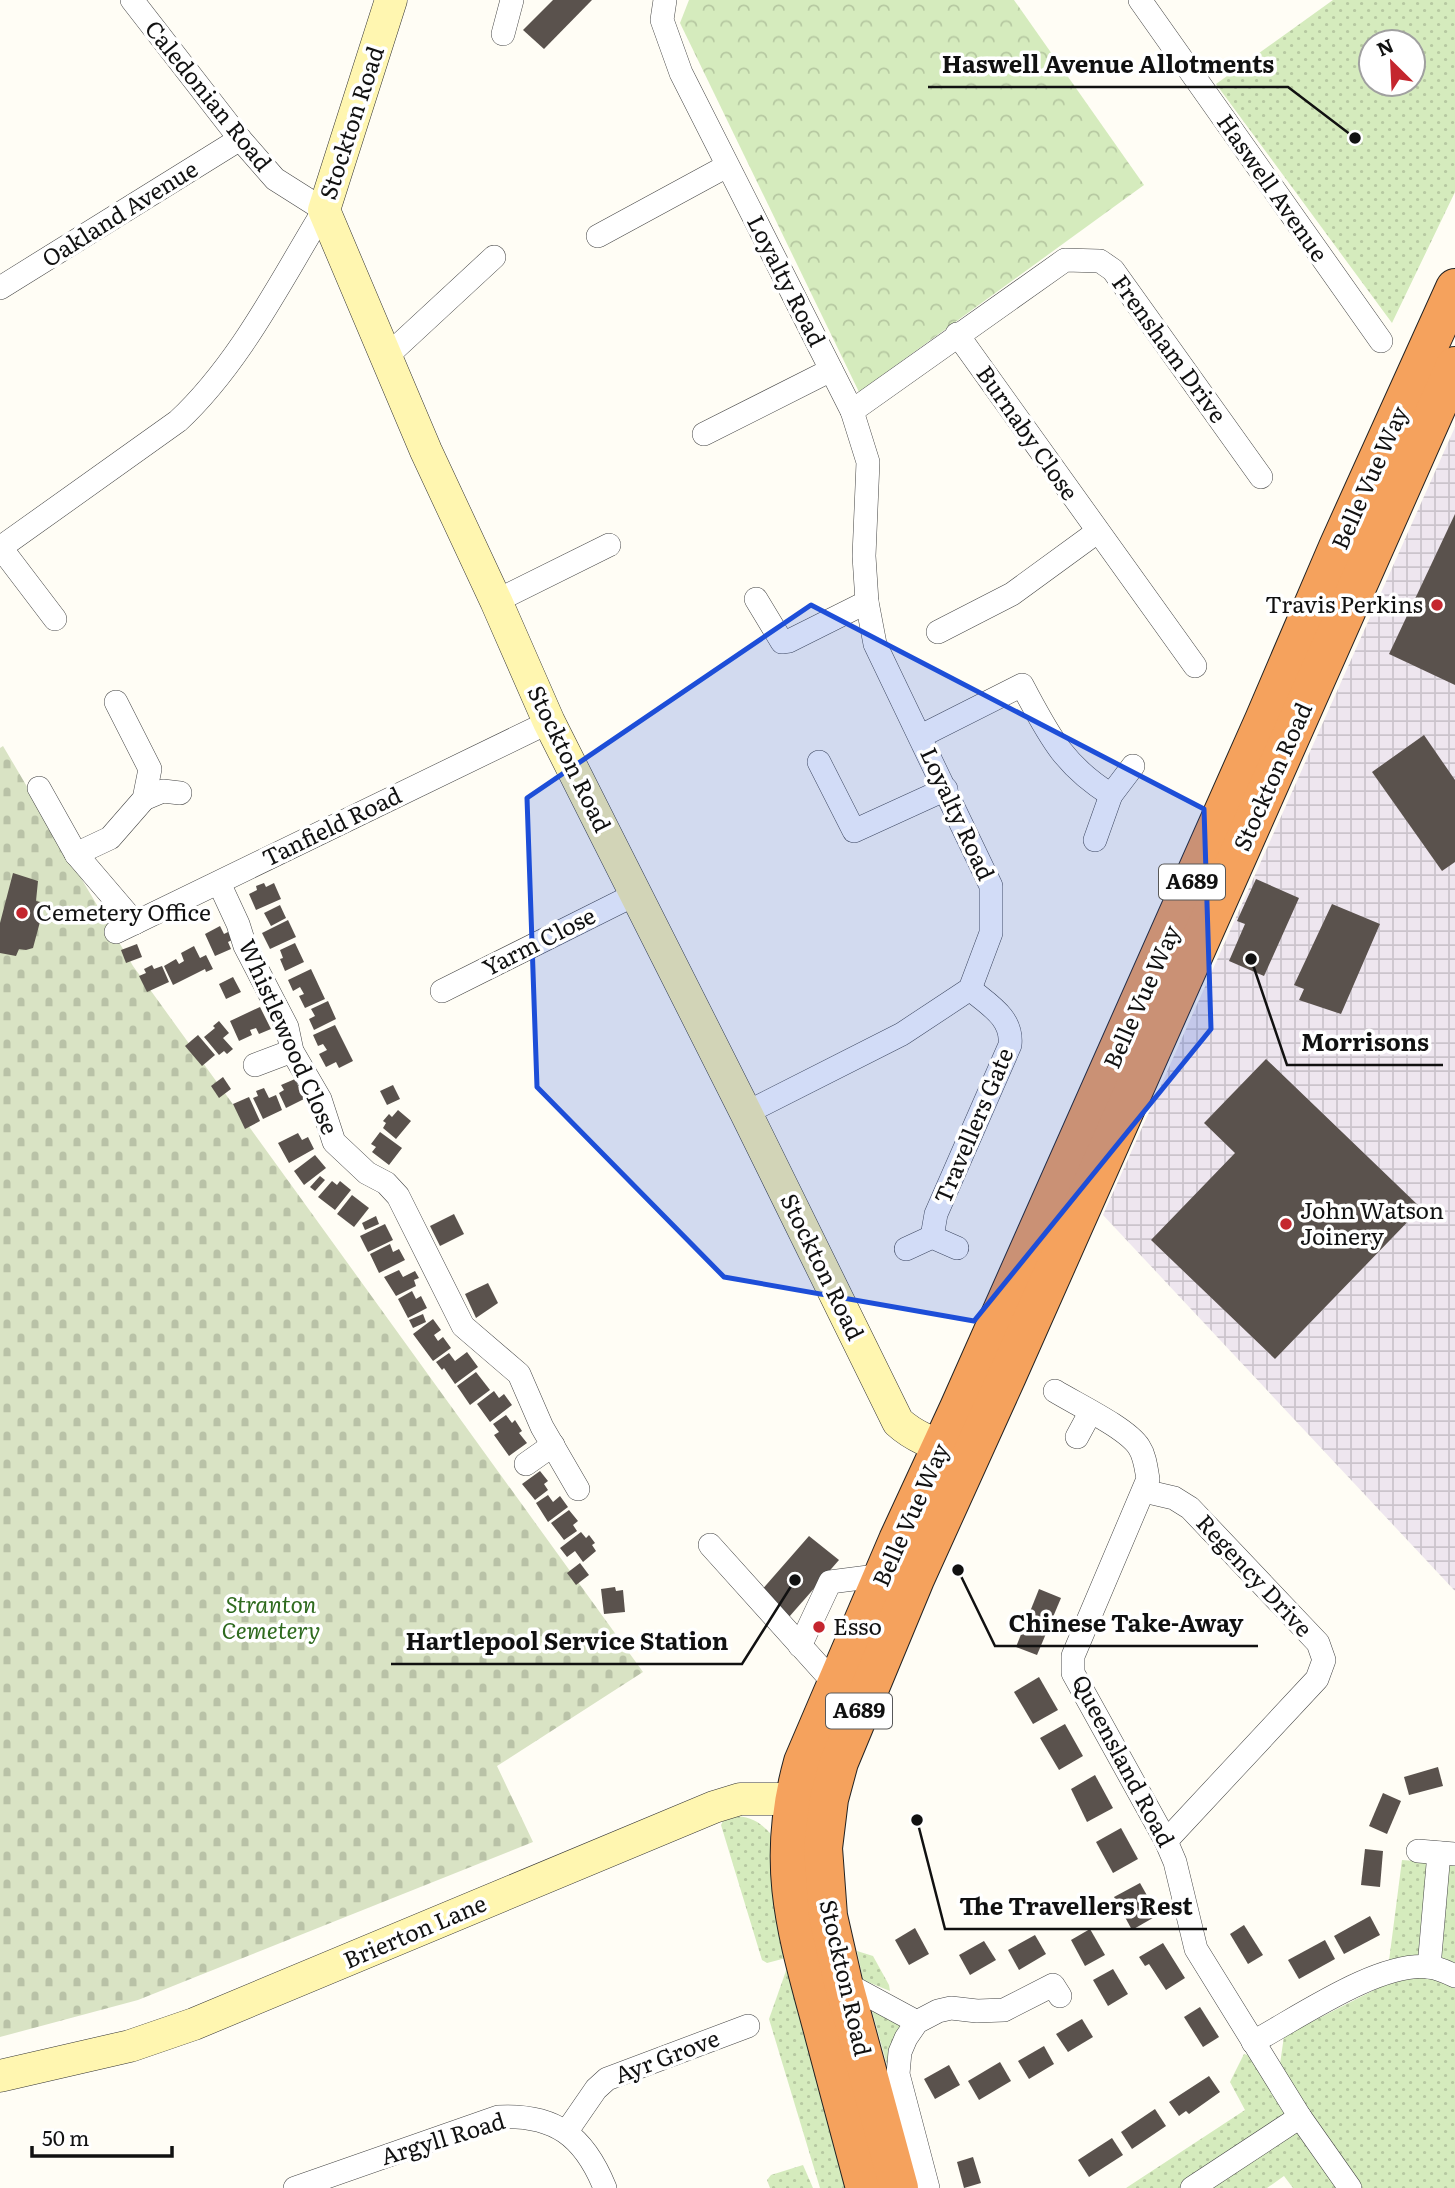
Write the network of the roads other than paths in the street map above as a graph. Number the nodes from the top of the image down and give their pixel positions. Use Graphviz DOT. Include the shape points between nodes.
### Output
graph roads {
  1 [pos="132,0"];
  2 [pos="391,0"];
  3 [pos="512,0"];
  4 [pos="665,0"];
  5 [pos="1149,3"];
  6 [pos="503,34"];
  7 [pos="240,139"];
  8 [pos="727,166"];
  9 [pos="324,210"];
  10 [pos="598,236"];
  11 [pos="494,257"];
  12 [pos="0,288"];
  13 [pos="1455,288"];
  14 [pos="957,334"];
  15 [pos="1381,341"];
  16 [pos="386,357"];
  17 [pos="1455,366"];
  18 [pos="831,369"];
  19 [pos="852,411"];
  20 [pos="704,434"];
  21 [pos="1261,477"];
  22 [pos="1097,532"];
  23 [pos="609,545"];
  24 [pos="0,548"];
  25 [pos="756,599"];
  26 [pos="496,601"];
  27 [pos="867,601"];
  28 [pos="55,618"];
  29 [pos="938,632"];
  30 [pos="1195,666"];
  31 [pos="116,702"];
  32 [pos="549,722"];
  33 [pos="921,736"];
  34 [pos="819,762"];
  35 [pos="1133,766"];
  36 [pos="39,788"];
  37 [pos="946,789"];
  38 [pos="180,793"];
  39 [pos="1111,795"];
  40 [pos="144,799"];
  41 [pos="1095,839"];
  42 [pos="76,853"];
  43 [pos="219,883"];
  44 [pos="636,894"];
  45 [pos="970,989"];
  46 [pos="442,991"];
  47 [pos="292,1051"];
  48 [pos="255,1065"];
  49 [pos="746,1113"];
  50 [pos="932,1237"];
  51 [pos="906,1248"];
  52 [pos="957,1248"];
  53 [pos="1055,1391"];
  54 [pos="1090,1413"];
  55 [pos="1077,1437"];
  56 [pos="553,1445"];
  57 [pos="957,1451"];
  58 [pos="526,1464"];
  59 [pos="578,1489"];
  60 [pos="1144,1491"];
  61 [pos="710,1545"];
  62 [pos="884,1575"];
  63 [pos="800,1646"];
  64 [pos="831,1694"];
  65 [pos="811,1798"];
  66 [pos="1167,1842"];
  67 [pos="1437,1852"];
  68 [pos="1429,1967"];
  69 [pos="1455,1976"];
  70 [pos="843,1982"];
  71 [pos="1060,1996"];
  72 [pos="917,2022"];
  73 [pos="748,2026"];
  74 [pos="1253,2042"];
  75 [pos="0,2076"];
  76 [pos="1300,2118"];
  77 [pos="567,2131"];
  78 [pos="887,2174"];
  79 [pos="321,2184"];
  80 [pos="295,2188"];
  81 [pos="605,2188"];
  82 [pos="928,2188"];
  83 [pos="1192,2188"];
  84 [pos="1350,2188"];
  1 -- 7 [label="street, Caledonian Road"];
  2 -- 9 [label="street, Stockton Road"];
  3 -- 6 [label="street"];
  4 -- 8 [label="street, Loyalty Road" via="662,20 681,73"];
  5 -- 15 [label="street, Haswell Avenue"];
  7 -- 9 [label="street, Caledonian Road" via="275,178"];
  7 -- 12 [label="street, Oakland Avenue"];
  8 -- 10 [label="street"];
  8 -- 18 [label="street, Loyalty Road"];
  9 -- 16 [label="street, Stockton Road"];
  9 -- 24 [label="street" via="225,371 202,398 178,421"];
  11 -- 16 [label="street"];
  13 -- 57 [label="highway, Belle Vue Way / A689" via="1258,733"];
  14 -- 19 [label="street, Frensham Drive"];
  14 -- 21 [label="street, Frensham Drive" via="1065,260 1100,261 1113,270"];
  14 -- 22 [label="street, Burnaby Close"];
  16 -- 26 [label="street, Stockton Road"];
  17 -- 57 [label="highway, Stockton Road / A689"];
  18 -- 19 [label="street, Loyalty Road"];
  18 -- 20 [label="street"];
  19 -- 27 [label="street, Loyalty Road" via="868,461"];
  22 -- 29 [label="street" via="1012,594 970,603"];
  22 -- 30 [label="street, Burnaby Close"];
  23 -- 26 [label="street"];
  24 -- 28 [label="street"];
  25 -- 27 [label="street" via="782,642"];
  26 -- 32 [label="street, Stockton Road"];
  27 -- 33 [label="street, Loyalty Road" via="874,644"];
  31 -- 40 [label="street" via="150,769"];
  32 -- 43 [label="street, Tanfield Road"];
  32 -- 44 [label="street, Stockton Road"];
  33 -- 37 [label="street, Loyalty Road"];
  33 -- 39 [label="street" via="1022,685 1063,755 1085,779"];
  34 -- 37 [label="street" via="854,831"];
  35 -- 39 [label="street"];
  36 -- 42 [label="street"];
  37 -- 45 [label="street, Loyalty Road" via="991,886 991,933"];
  38 -- 40 [label="street" via="163,791"];
  39 -- 41 [label="street"];
  40 -- 42 [label="street" via="110,838"];
  42 -- 43 [label="street, Tanfield Road" via="126,928"];
  43 -- 47 [label="street, Whistlewood Close" via="245,946 283,1017"];
  44 -- 46 [label="street, Yarm Close"];
  44 -- 49 [label="street, Stockton Road"];
  45 -- 49 [label="street" via="902,1034"];
  45 -- 50 [label="street, Travellers Gate" via="1009,1025 1010,1045 936,1214"];
  47 -- 48 [label="street"];
  47 -- 56 [label="street, Whistlewood Close" via="320,1099 334,1142 398,1196 463,1326 519,1374"];
  49 -- 57 [label="street, Stockton Road" via="898,1422 911,1434"];
  50 -- 51 [label="street"];
  50 -- 52 [label="street"];
  53 -- 54 [label="street, Queensland Road"];
  54 -- 55 [label="street"];
  54 -- 60 [label="street, Queensland Road" via="1137,1444 1148,1479"];
  56 -- 58 [label="street"];
  56 -- 59 [label="street, Whistlewood Close"];
  57 -- 62 [label="highway, Belle Vue Way / A689"];
  57 -- 65 [label="highway, Stockton Road / A689" via="915,1579 839,1762"];
  60 -- 66 [label="street, Queensland Road" via="1073,1656 1073,1673"];
  60 -- 66 [label="street, Regency Drive" via="1174,1498 1190,1508 1318,1643 1324,1660 1317,1679"];
  61 -- 63 [label="street"];
  62 -- 63 [label="street" via="830,1582"];
  62 -- 64 [label="highway, Belle Vue Way / A689"];
  63 -- 64 [label="street"];
  64 -- 65 [label="highway, Stockton Road / A689" via="803,1762"];
  65 -- 70 [label="highway, Stockton Road / A689"];
  65 -- 75 [label="street, Brierton Lane" via="740,1799 700,1812 194,2025 130,2046"];
  65 -- 78 [label="highway, Stockton Road / A689" via="789,1836 797,1933"];
  66 -- 74 [label="street, Queensland Road" via="1196,1948"];
  67 -- 68 [label="street"];
  68 -- 69 [label="street"];
  68 -- 74 [label="street" via="1381,1973"];
  70 -- 72 [label="street"];
  70 -- 78 [label="highway, Stockton Road / A689"];
  71 -- 72 [label="street" via="1053,1985 1004,2010 951,2008"];
  72 -- 78 [label="street" via="900,2052"];
  73 -- 77 [label="street, Ayr Grove" via="607,2079"];
  74 -- 76 [label="street, Queensland Road"];
  76 -- 83 [label="street"];
  76 -- 84 [label="street, Queensland Road"];
  77 -- 79 [label="street, Argyll Road" via="533,2119 498,2117"];
  77 -- 81 [label="street, Argyll Road" via="589,2155"];
  78 -- 82 [label="street, Stockton Road"];
  79 -- 80 [label="street, Argyll Road"];
}
